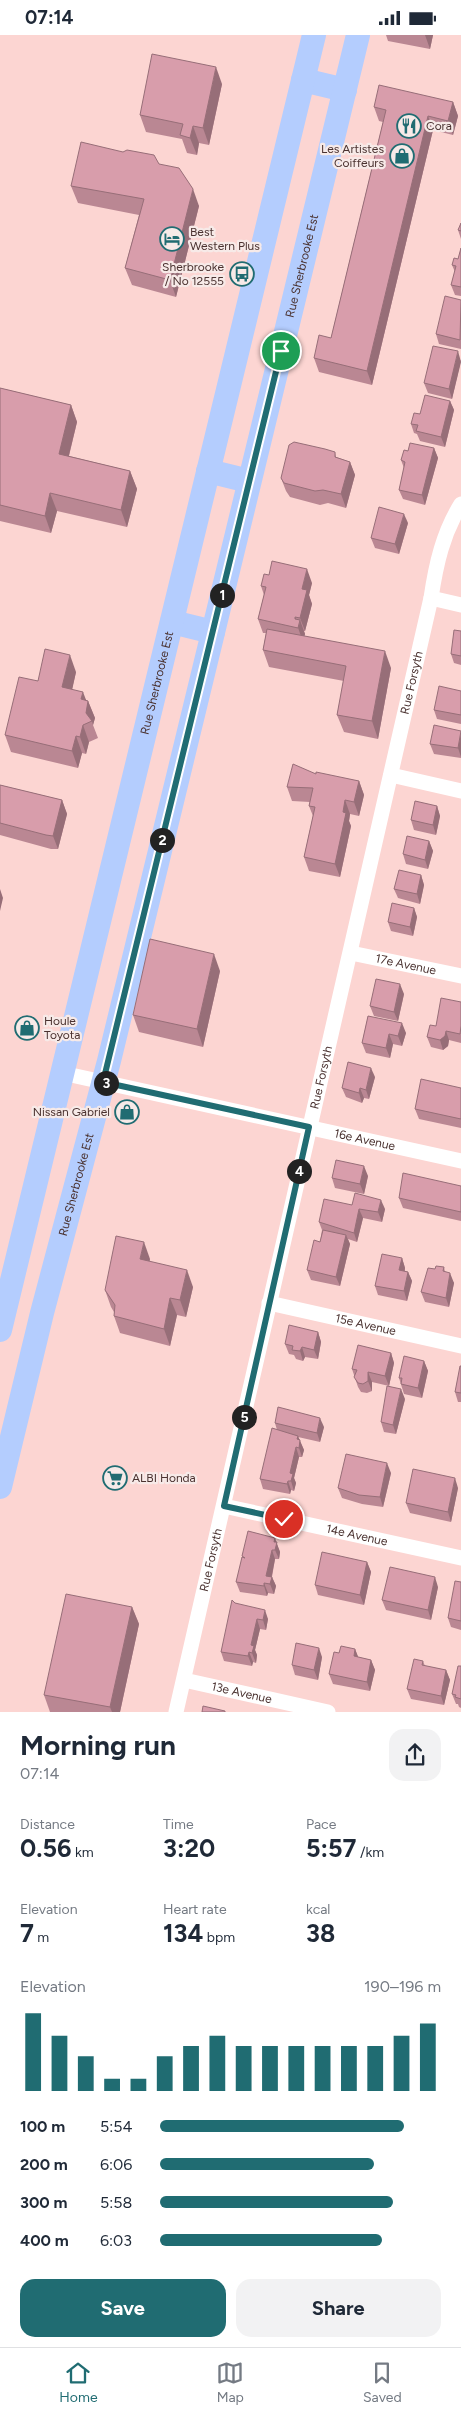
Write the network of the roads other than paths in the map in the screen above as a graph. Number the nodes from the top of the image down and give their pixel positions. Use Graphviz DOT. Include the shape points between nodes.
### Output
graph roads {
  1 [pos="314,35"];
  2 [pos="358,35"];
  3 [pos="303,80"];
  4 [pos="345,90"];
  5 [pos="208,471"];
  6 [pos="249,481"];
  7 [pos="461,504"];
  8 [pos="431,598"];
  9 [pos="461,605"];
  10 [pos="172,622"];
  11 [pos="213,632"];
  12 [pos="391,775"];
  13 [pos="461,791"];
  14 [pos="351,953"];
  15 [pos="461,977"];
  16 [pos="62,1073"];
  17 [pos="103,1082"];
  18 [pos="309,1127"];
  19 [pos="461,1161"];
  20 [pos="33,1194"];
  21 [pos="71,1203"];
  22 [pos="269,1303"];
  23 [pos="6,1304"];
  24 [pos="42,1313"];
  25 [pos="0,1330"];
  26 [pos="461,1346"];
  27 [pos="4,1457"];
  28 [pos="0,1487"];
  29 [pos="224,1506"];
  30 [pos="461,1558"];
  31 [pos="184,1680"];
  32 [pos="176,1712"];
  33 [pos="328,1712"];
  1 -- 3 [label="main road, Rue Sherbrooke Est"];
  2 -- 4 [label="main road, Rue Sherbrooke Est"];
  3 -- 4 [label="main road"];
  3 -- 5 [label="main road, Rue Sherbrooke Est"];
  4 -- 6 [label="main road, Rue Sherbrooke Est"];
  5 -- 6 [label="main road"];
  5 -- 10 [label="main road, Rue Sherbrooke Est"];
  6 -- 11 [label="main road, Rue Sherbrooke Est"];
  7 -- 8 [label="street, Rue Forsyth" via="441,545"];
  8 -- 9 [label="street"];
  8 -- 12 [label="street, Rue Forsyth"];
  10 -- 11 [label="main road"];
  10 -- 16 [label="main road, Rue Sherbrooke Est"];
  11 -- 17 [label="main road, Rue Sherbrooke Est"];
  12 -- 13 [label="street"];
  12 -- 14 [label="street, Rue Forsyth"];
  14 -- 15 [label="street, 17e Avenue"];
  14 -- 18 [label="street, Rue Forsyth"];
  16 -- 17 [label="street, 16e Avenue"];
  16 -- 20 [label="main road, Rue Sherbrooke Est"];
  17 -- 18 [label="street, 16e Avenue"];
  17 -- 21 [label="main road, Rue Sherbrooke Est"];
  18 -- 19 [label="street, 16e Avenue"];
  18 -- 22 [label="street, Rue Forsyth"];
  20 -- 21 [label="main road"];
  20 -- 23 [label="main road, Rue Sherbrooke Est"];
  21 -- 24 [label="main road, Rue Sherbrooke Est"];
  22 -- 26 [label="street, 15e Avenue"];
  22 -- 29 [label="street, Rue Forsyth"];
  23 -- 24 [label="main road"];
  23 -- 25 [label="main road, Rue Sherbrooke Est"];
  24 -- 27 [label="main road, Rue Sherbrooke Est"];
  27 -- 28 [label="main road, Rue Sherbrooke Est"];
  29 -- 30 [label="street, 14e Avenue"];
  29 -- 31 [label="street, Rue Forsyth"];
  31 -- 32 [label="street, Rue Forsyth"];
  31 -- 33 [label="street, 13e Avenue"];
}
